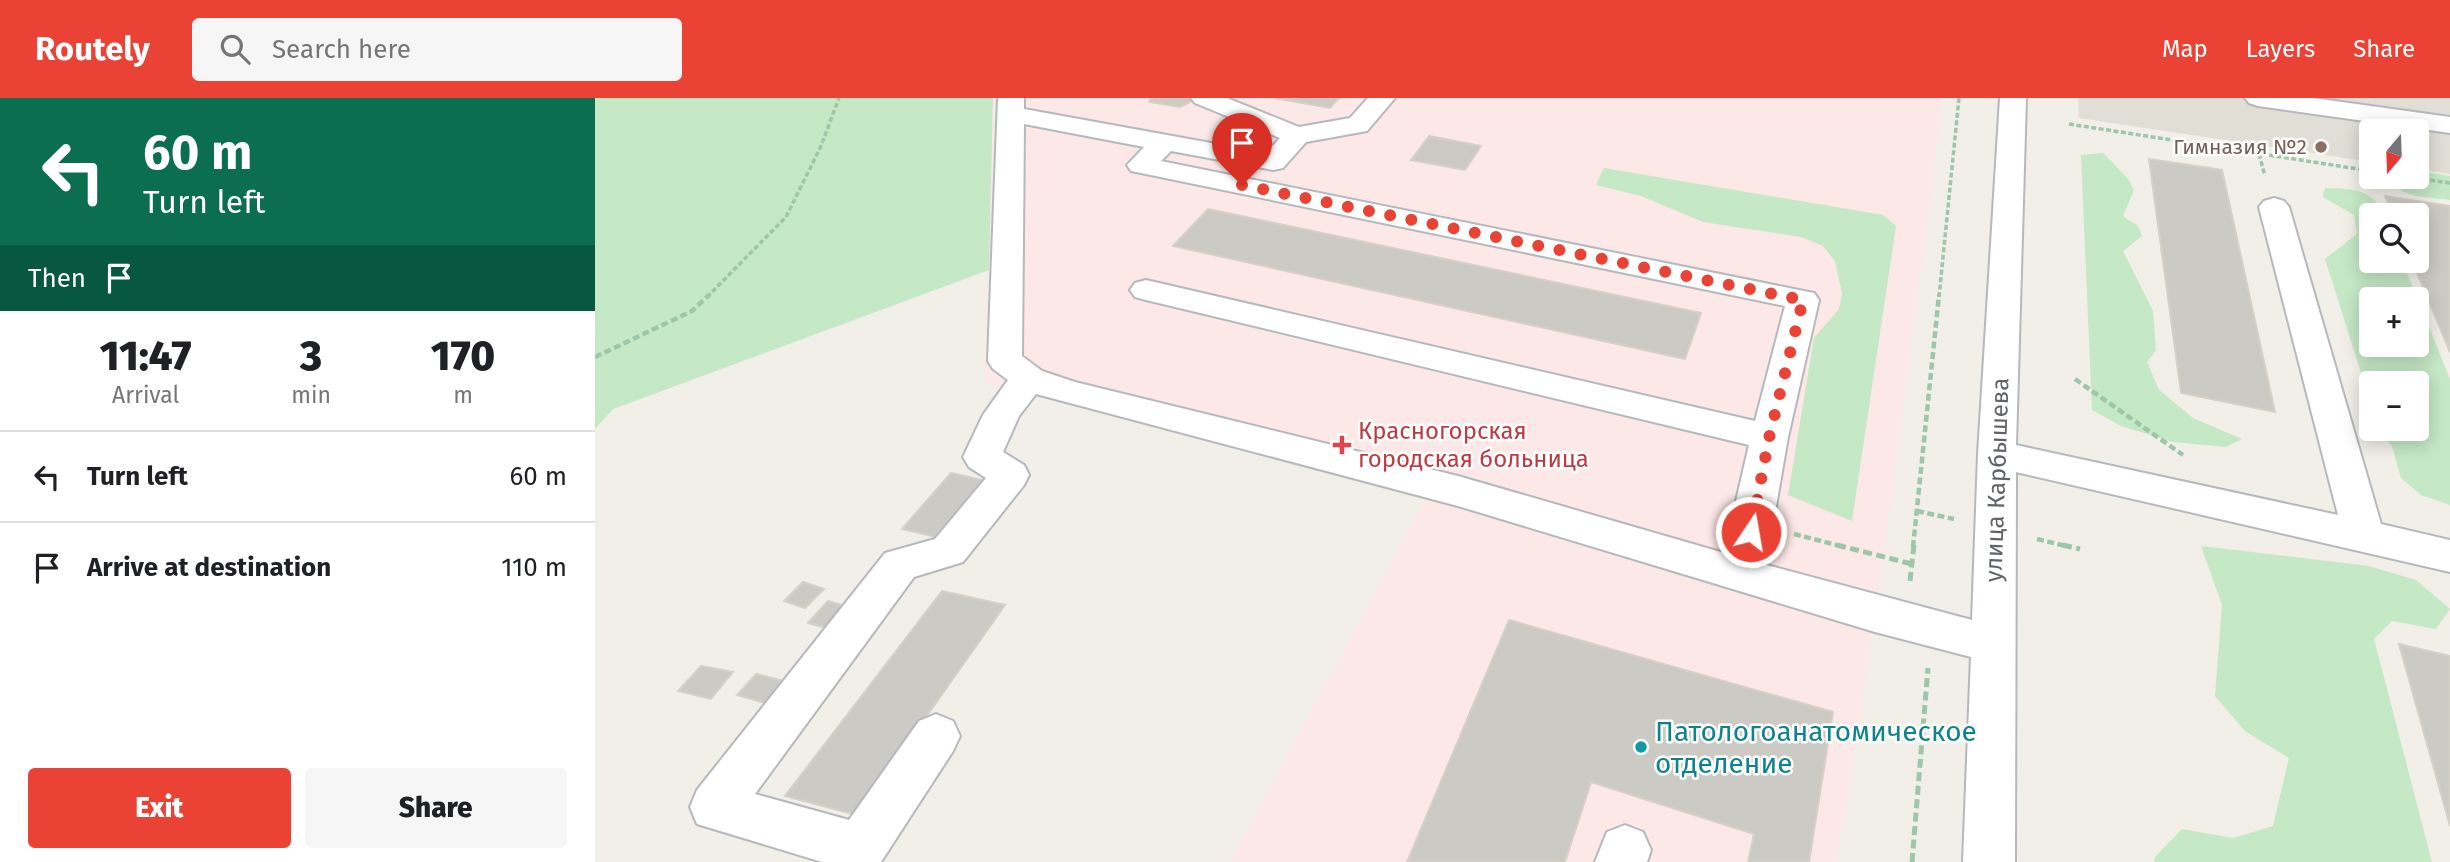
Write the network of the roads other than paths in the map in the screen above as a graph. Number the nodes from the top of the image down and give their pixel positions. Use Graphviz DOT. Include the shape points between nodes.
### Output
graph roads {
  1 [pos="1204,98"];
  2 [pos="1382,98"];
  3 [pos="2013,98"];
  4 [pos="2257,98"];
  5 [pos="2283,100"];
  6 [pos="1011,106"];
  7 [pos="2450,125"];
  8 [pos="1297,135"];
  9 [pos="1165,142"];
  10 [pos="2274,208"];
  11 [pos="1146,290"];
  12 [pos="1030,379"];
  13 [pos="1769,438"];
  14 [pos="1997,454"];
  15 [pos="2364,537"];
  16 [pos="2450,556"];
  17 [pos="1743,559"];
  18 [pos="1992,644"];
  19 [pos="936,736"];
  20 [pos="1989,862"];
  1 -- 8 [label="street"];
  2 -- 8 [label="street" via="1359,125"];
  3 -- 14 [label="street, улица Карбышева"];
  4 -- 5 [label="street"];
  5 -- 7 [label="street"];
  6 -- 9 [label="street"];
  6 -- 12 [label="street" via="1005,361"];
  8 -- 9 [label="street" via="1273,162"];
  9 -- 13 [label="street" via="1141,165 1803,300"];
  10 -- 15 [label="street"];
  11 -- 13 [label="street"];
  12 -- 17 [label="street" via="1458,491"];
  12 -- 19 [label="street" via="1015,392 995,424 982,457 1010,475 949,551 900,565 715,807 860,848"];
  13 -- 17 [label="street"];
  14 -- 15 [label="street"];
  14 -- 18 [label="street, улица Карбышева"];
  15 -- 16 [label="street"];
  17 -- 18 [label="street" via="1906,622"];
  18 -- 20 [label="street, улица Карбышева"];
}
